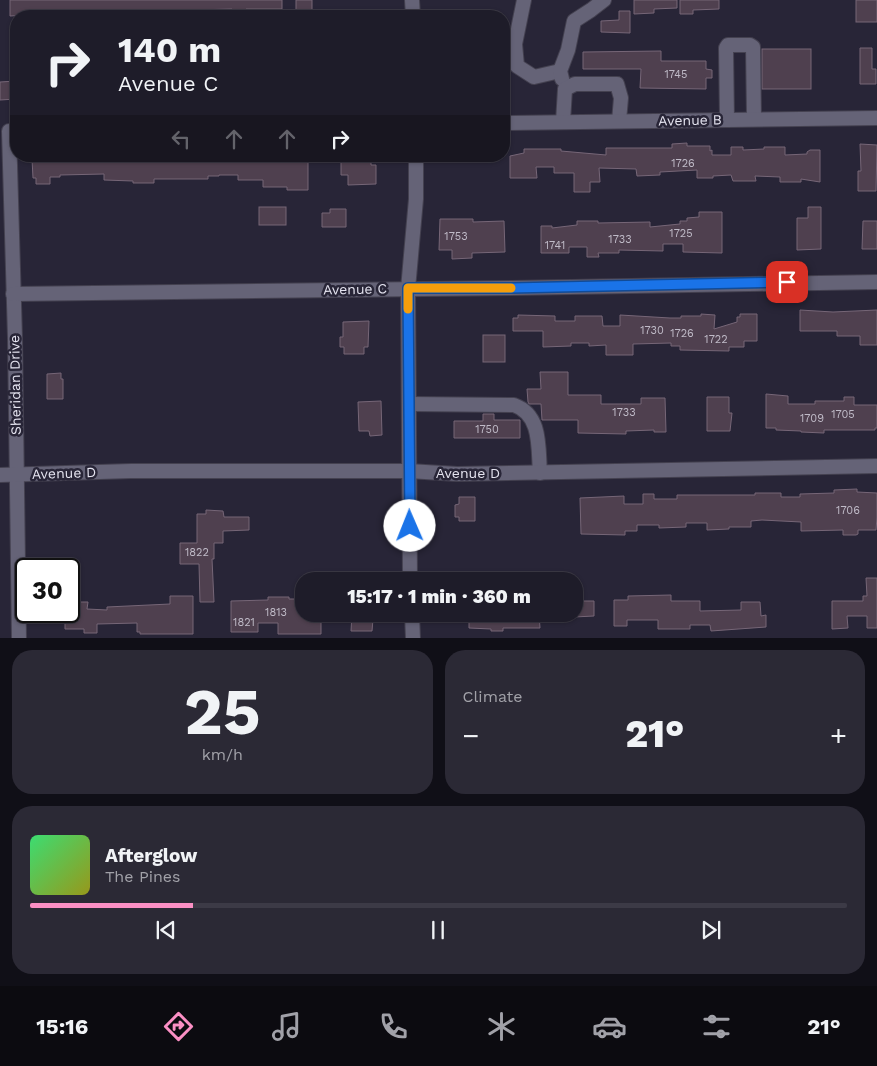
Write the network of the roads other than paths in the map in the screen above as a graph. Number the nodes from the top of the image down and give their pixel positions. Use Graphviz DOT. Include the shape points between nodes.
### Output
graph roads {
  1 [pos="524,0"];
  2 [pos="604,0"];
  3 [pos="560,71"];
  4 [pos="565,89"];
  5 [pos="877,118"];
  6 [pos="754,119"];
  7 [pos="727,120"];
  8 [pos="619,121"];
  9 [pos="563,122"];
  10 [pos="510,123"];
  11 [pos="8,131"];
  12 [pos="416,162"];
  13 [pos="877,282"];
  14 [pos="408,288"];
  15 [pos="13,294"];
  16 [pos="409,404"];
  17 [pos="877,466"];
  18 [pos="408,471"];
  19 [pos="540,473"];
  20 [pos="17,474"];
  21 [pos="0,475"];
  22 [pos="410,572"];
  23 [pos="412,622"];
  24 [pos="20,638"];
  25 [pos="413,638"];
  1 -- 3 [label="street" via="515,44 517,66 534,77"];
  2 -- 3 [label="street" via="574,21"];
  3 -- 4 [label="street"];
  4 -- 8 [label="street" via="575,84 617,84 622,98"];
  4 -- 9 [label="street"];
  5 -- 6 [label="street, Avenue B"];
  6 -- 7 [label="street, Avenue B"];
  6 -- 7 [label="street" via="753,47 728,45"];
  7 -- 8 [label="street, Avenue B"];
  8 -- 9 [label="street, Avenue B"];
  9 -- 10 [label="street, Avenue B"];
  11 -- 15 [label="street, Sheridan Drive"];
  12 -- 14 [label="street"];
  13 -- 14 [label="street, Avenue C"];
  14 -- 15 [label="street, Avenue C"];
  14 -- 16 [label="street"];
  15 -- 20 [label="street, Sheridan Drive"];
  16 -- 18 [label="street"];
  16 -- 19 [label="street" via="514,405 523,409 532,419 538,434"];
  17 -- 19 [label="street, Avenue D"];
  18 -- 19 [label="street, Avenue D"];
  18 -- 20 [label="street, Avenue D"];
  18 -- 22 [label="street"];
  20 -- 21 [label="street, Avenue D"];
  20 -- 24 [label="street, Sheridan Drive"];
  23 -- 25 [label="street"];
}
